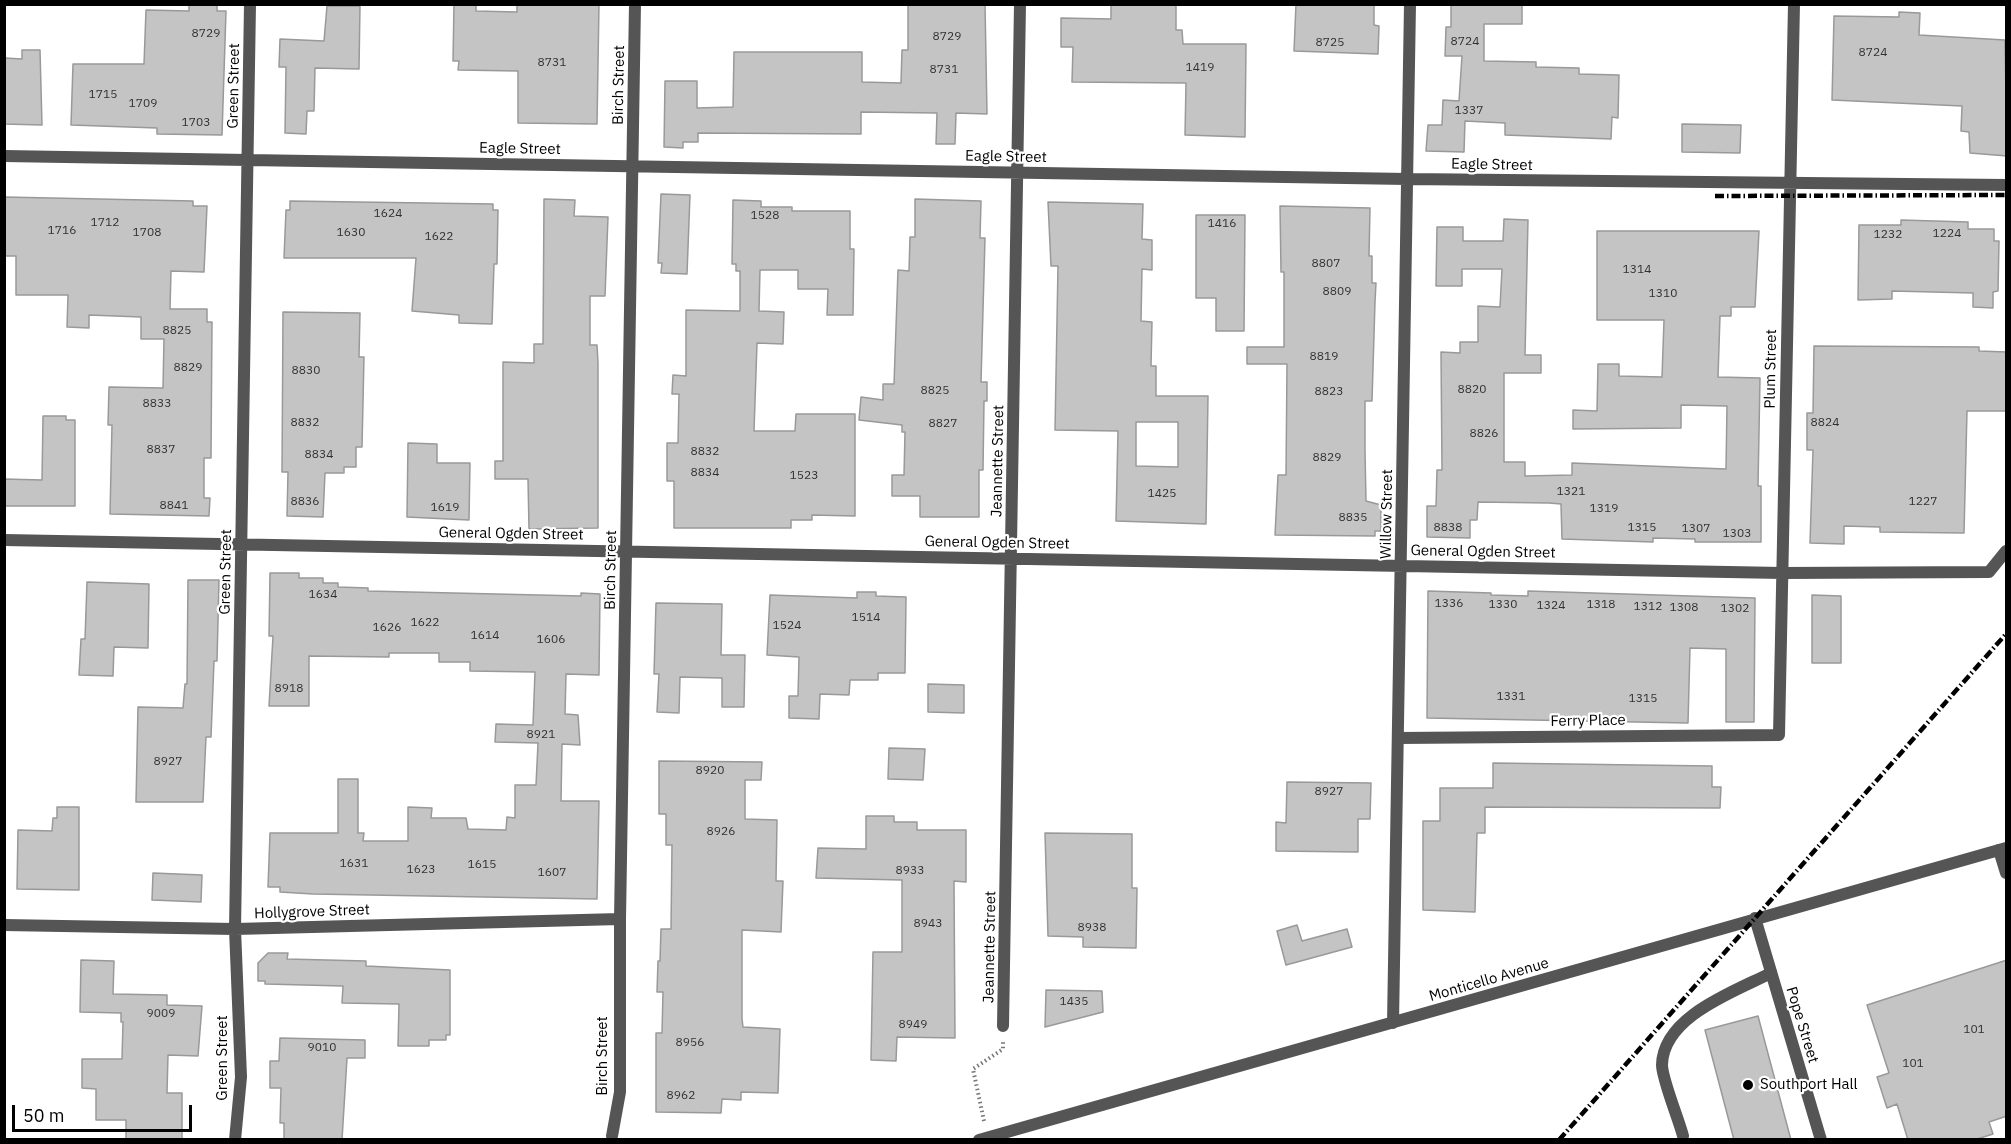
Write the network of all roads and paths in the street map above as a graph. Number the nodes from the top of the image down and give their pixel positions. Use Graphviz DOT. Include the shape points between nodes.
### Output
graph roads {
  1 [pos="250,4"];
  2 [pos="635,4"];
  3 [pos="1020,4"];
  4 [pos="1410,4"];
  5 [pos="1794,4"];
  6 [pos="4,156"];
  7 [pos="248,160"];
  8 [pos="633,166"];
  9 [pos="1018,172"];
  10 [pos="1407,179"];
  11 [pos="1790,183"];
  12 [pos="2007,185"];
  13 [pos="4,540"];
  14 [pos="241,545"];
  15 [pos="626,551"];
  16 [pos="2007,551"];
  17 [pos="1011,559"];
  18 [pos="1401,566"];
  19 [pos="1782,573"];
  20 [pos="1779,735"];
  21 [pos="1398,738"];
  22 [pos="2003,849"];
  23 [pos="2007,873"];
  24 [pos="1755,918"];
  25 [pos="620,919"];
  26 [pos="4,925"];
  27 [pos="235,929"];
  28 [pos="1771,973"];
  29 [pos="1393,1023"];
  30 [pos="1004,1026"];
  31 [pos="984,1119"];
  32 [pos="612,1136"];
  33 [pos="1683,1138"];
  34 [pos="984,1139"];
  35 [pos="235,1140"];
  36 [pos="1821,1140"];
  1 -- 7 [label="street, Green Street"];
  2 -- 8 [label="street, Birch Street"];
  3 -- 9 [label="street, Jeannette Street"];
  4 -- 10 [label="street, Willow Street"];
  5 -- 11 [label="street, Plum Street"];
  6 -- 7 [label="street, Eagle Street"];
  7 -- 8 [label="street, Eagle Street"];
  7 -- 14 [label="street, Green Street"];
  8 -- 9 [label="street, Eagle Street"];
  8 -- 15 [label="street, Birch Street"];
  9 -- 10 [label="street, Eagle Street"];
  9 -- 17 [label="street, Jeannette Street"];
  10 -- 11 [label="street, Eagle Street"];
  10 -- 18 [label="street, Willow Street"];
  11 -- 12 [label="street, Eagle Street"];
  11 -- 19 [label="street, Plum Street"];
  13 -- 14 [label="street, General Ogden Street"];
  14 -- 15 [label="street, General Ogden Street"];
  14 -- 27 [label="street, Green Street"];
  15 -- 17 [label="street, General Ogden Street"];
  15 -- 25 [label="street, Birch Street"];
  16 -- 19 [label="street, General Ogden Street" via="1989,572"];
  17 -- 18 [label="street, General Ogden Street"];
  17 -- 30 [label="street, Jeannette Street"];
  18 -- 19 [label="street, General Ogden Street"];
  18 -- 21 [label="street, Willow Street"];
  19 -- 20 [label="street, Plum Street"];
  20 -- 21 [label="street, Ferry Place"];
  21 -- 29 [label="street, Willow Street"];
  22 -- 23 [label="street"];
  22 -- 24 [label="street, Monticello Avenue"];
  24 -- 28 [label="street, Pope Street"];
  24 -- 29 [label="street, Monticello Avenue"];
  25 -- 27 [label="street, Hollygrove Street"];
  25 -- 32 [label="street, Birch Street" via="620,1092"];
  26 -- 27 [label="street, Hollygrove Street"];
  27 -- 35 [label="street, Green Street" via="241,1077"];
  28 -- 33 [label="street" via="1700,1008 1669,1042 1662,1065"];
  28 -- 36 [label="street, Pope Street"];
  29 -- 34 [label="street, Monticello Avenue"];
  30 -- 31 [label="path" via="1003,1049 973,1069"];
}
